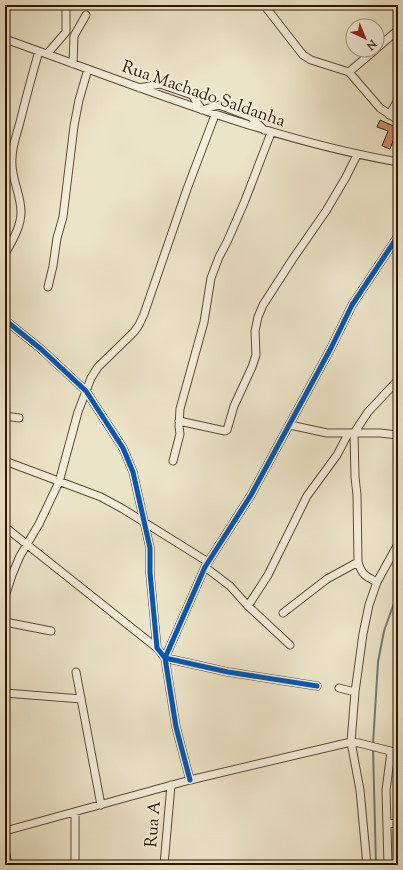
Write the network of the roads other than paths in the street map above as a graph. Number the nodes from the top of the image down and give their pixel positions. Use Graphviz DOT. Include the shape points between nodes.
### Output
graph roads {
  1 [pos="264,5"];
  2 [pos="66,9"];
  3 [pos="86,15"];
  4 [pos="398,30"];
  5 [pos="5,39"];
  6 [pos="60,39"];
  7 [pos="385,41"];
  8 [pos="73,44"];
  9 [pos="40,51"];
  10 [pos="47,54"];
  11 [pos="366,58"];
  12 [pos="73,64"];
  13 [pos="88,69"];
  14 [pos="349,72"];
  15 [pos="139,88"];
  16 [pos="398,100"];
  17 [pos="202,110"];
  18 [pos="215,115"];
  19 [pos="389,115"];
  20 [pos="398,120"];
  21 [pos="268,132"];
  22 [pos="357,155"];
  23 [pos="398,162"];
  24 [pos="398,236"];
  25 [pos="5,254"];
  26 [pos="48,287"];
  27 [pos="5,320"];
  28 [pos="398,380"];
  29 [pos="86,391"];
  30 [pos="5,416"];
  31 [pos="19,418"];
  32 [pos="179,421"];
  33 [pos="290,425"];
  34 [pos="351,433"];
  35 [pos="398,435"];
  36 [pos="5,461"];
  37 [pos="173,461"];
  38 [pos="59,482"];
  39 [pos="145,523"];
  40 [pos="5,527"];
  41 [pos="27,544"];
  42 [pos="398,544"];
  43 [pos="358,562"];
  44 [pos="206,564"];
  45 [pos="377,582"];
  46 [pos="5,597"];
  47 [pos="248,606"];
  48 [pos="283,613"];
  49 [pos="5,622"];
  50 [pos="51,631"];
  51 [pos="290,645"];
  52 [pos="157,648"];
  53 [pos="165,658"];
  54 [pos="76,672"];
  55 [pos="317,686"];
  56 [pos="339,688"];
  57 [pos="355,692"];
  58 [pos="5,693"];
  59 [pos="81,699"];
  60 [pos="350,742"];
  61 [pos="391,752"];
  62 [pos="190,780"];
  63 [pos="171,785"];
  64 [pos="101,805"];
  65 [pos="75,813"];
  66 [pos="387,823"];
  67 [pos="398,824"];
  68 [pos="5,831"];
  69 [pos="5,848"];
  70 [pos="8,865"];
  71 [pos="75,865"];
  72 [pos="164,865"];
  73 [pos="367,865"];
  74 [pos="388,865"];
  1 -- 14 [label="street" via="303,55 310,60"];
  2 -- 6 [label="street" via="66,32"];
  3 -- 8 [label="street" via="74,36"];
  4 -- 7 [label="street"];
  5 -- 9 [label="street, Rua Machado Saldanha"];
  6 -- 8 [label="street" via="68,38"];
  6 -- 10 [label="street"];
  8 -- 12 [label="street"];
  9 -- 10 [label="street, Rua Machado Saldanha"];
  9 -- 25 [label="street" via="13,151 12,172 21,212 18,228"];
  10 -- 12 [label="street, Rua Machado Saldanha"];
  11 -- 14 [label="street"];
  12 -- 13 [label="street, Rua Machado Saldanha"];
  13 -- 15 [label="street, Rua Machado Saldanha"];
  13 -- 26 [label="street" via="74,126 63,217"];
  14 -- 19 [label="street" via="371,99"];
  15 -- 17 [label="street, Rua Machado Saldanha"];
  15 -- 17 [label="street" via="160,84 192,95"];
  16 -- 19 [label="street"];
  17 -- 18 [label="street, Rua Machado Saldanha"];
  17 -- 21 [label="street" via="219,106 251,117"];
  18 -- 21 [label="street, Rua Machado Saldanha"];
  18 -- 29 [label="street" via="139,325 98,367 90,378"];
  19 -- 20 [label="street"];
  21 -- 22 [label="street, Rua Machado Saldanha"];
  21 -- 32 [label="street" via="244,203 211,278 204,322 186,383"];
  22 -- 23 [label="street, Rua Machado Saldanha"];
  22 -- 32 [label="street" via="326,211 263,305 255,331 256,356 226,430"];
  24 -- 33 [label="street" via="352,305"];
  27 -- 29 [label="street"];
  28 -- 34 [label="street"];
  29 -- 38 [label="street"];
  29 -- 39 [label="street" via="123,448 133,472"];
  30 -- 31 [label="street"];
  32 -- 37 [label="street" via="180,434"];
  33 -- 34 [label="street" via="327,433"];
  33 -- 44 [label="street" via="251,494"];
  34 -- 35 [label="street"];
  34 -- 43 [label="street" via="358,495"];
  34 -- 47 [label="street" via="307,496 268,575"];
  36 -- 38 [label="street"];
  38 -- 39 [label="street" via="102,497"];
  38 -- 41 [label="street" via="48,508"];
  39 -- 44 [label="street"];
  39 -- 52 [label="street" via="150,548"];
  40 -- 41 [label="street"];
  41 -- 46 [label="street"];
  41 -- 52 [label="street"];
  42 -- 45 [label="street"];
  43 -- 45 [label="street" via="361,572"];
  43 -- 48 [label="street" via="327,579"];
  44 -- 47 [label="street"];
  44 -- 53 [label="street"];
  45 -- 57 [label="street" via="363,634"];
  47 -- 51 [label="street"];
  49 -- 50 [label="street"];
  52 -- 53 [label="street"];
  53 -- 55 [label="street" via="228,672"];
  53 -- 62 [label="street" via="176,727"];
  54 -- 59 [label="street"];
  56 -- 57 [label="street"];
  57 -- 60 [label="street"];
  58 -- 59 [label="street"];
  59 -- 64 [label="street"];
  60 -- 61 [label="street"];
  60 -- 62 [label="street"];
  60 -- 73 [label="street" via="360,790"];
  61 -- 66 [label="street" via="386,790"];
  62 -- 63 [label="street"];
  63 -- 64 [label="street"];
  63 -- 72 [label="street, Rua A"];
  64 -- 65 [label="street"];
  65 -- 68 [label="street"];
  65 -- 71 [label="street"];
  66 -- 67 [label="street"];
  66 -- 74 [label="street"];
  69 -- 70 [label="street"];
}
